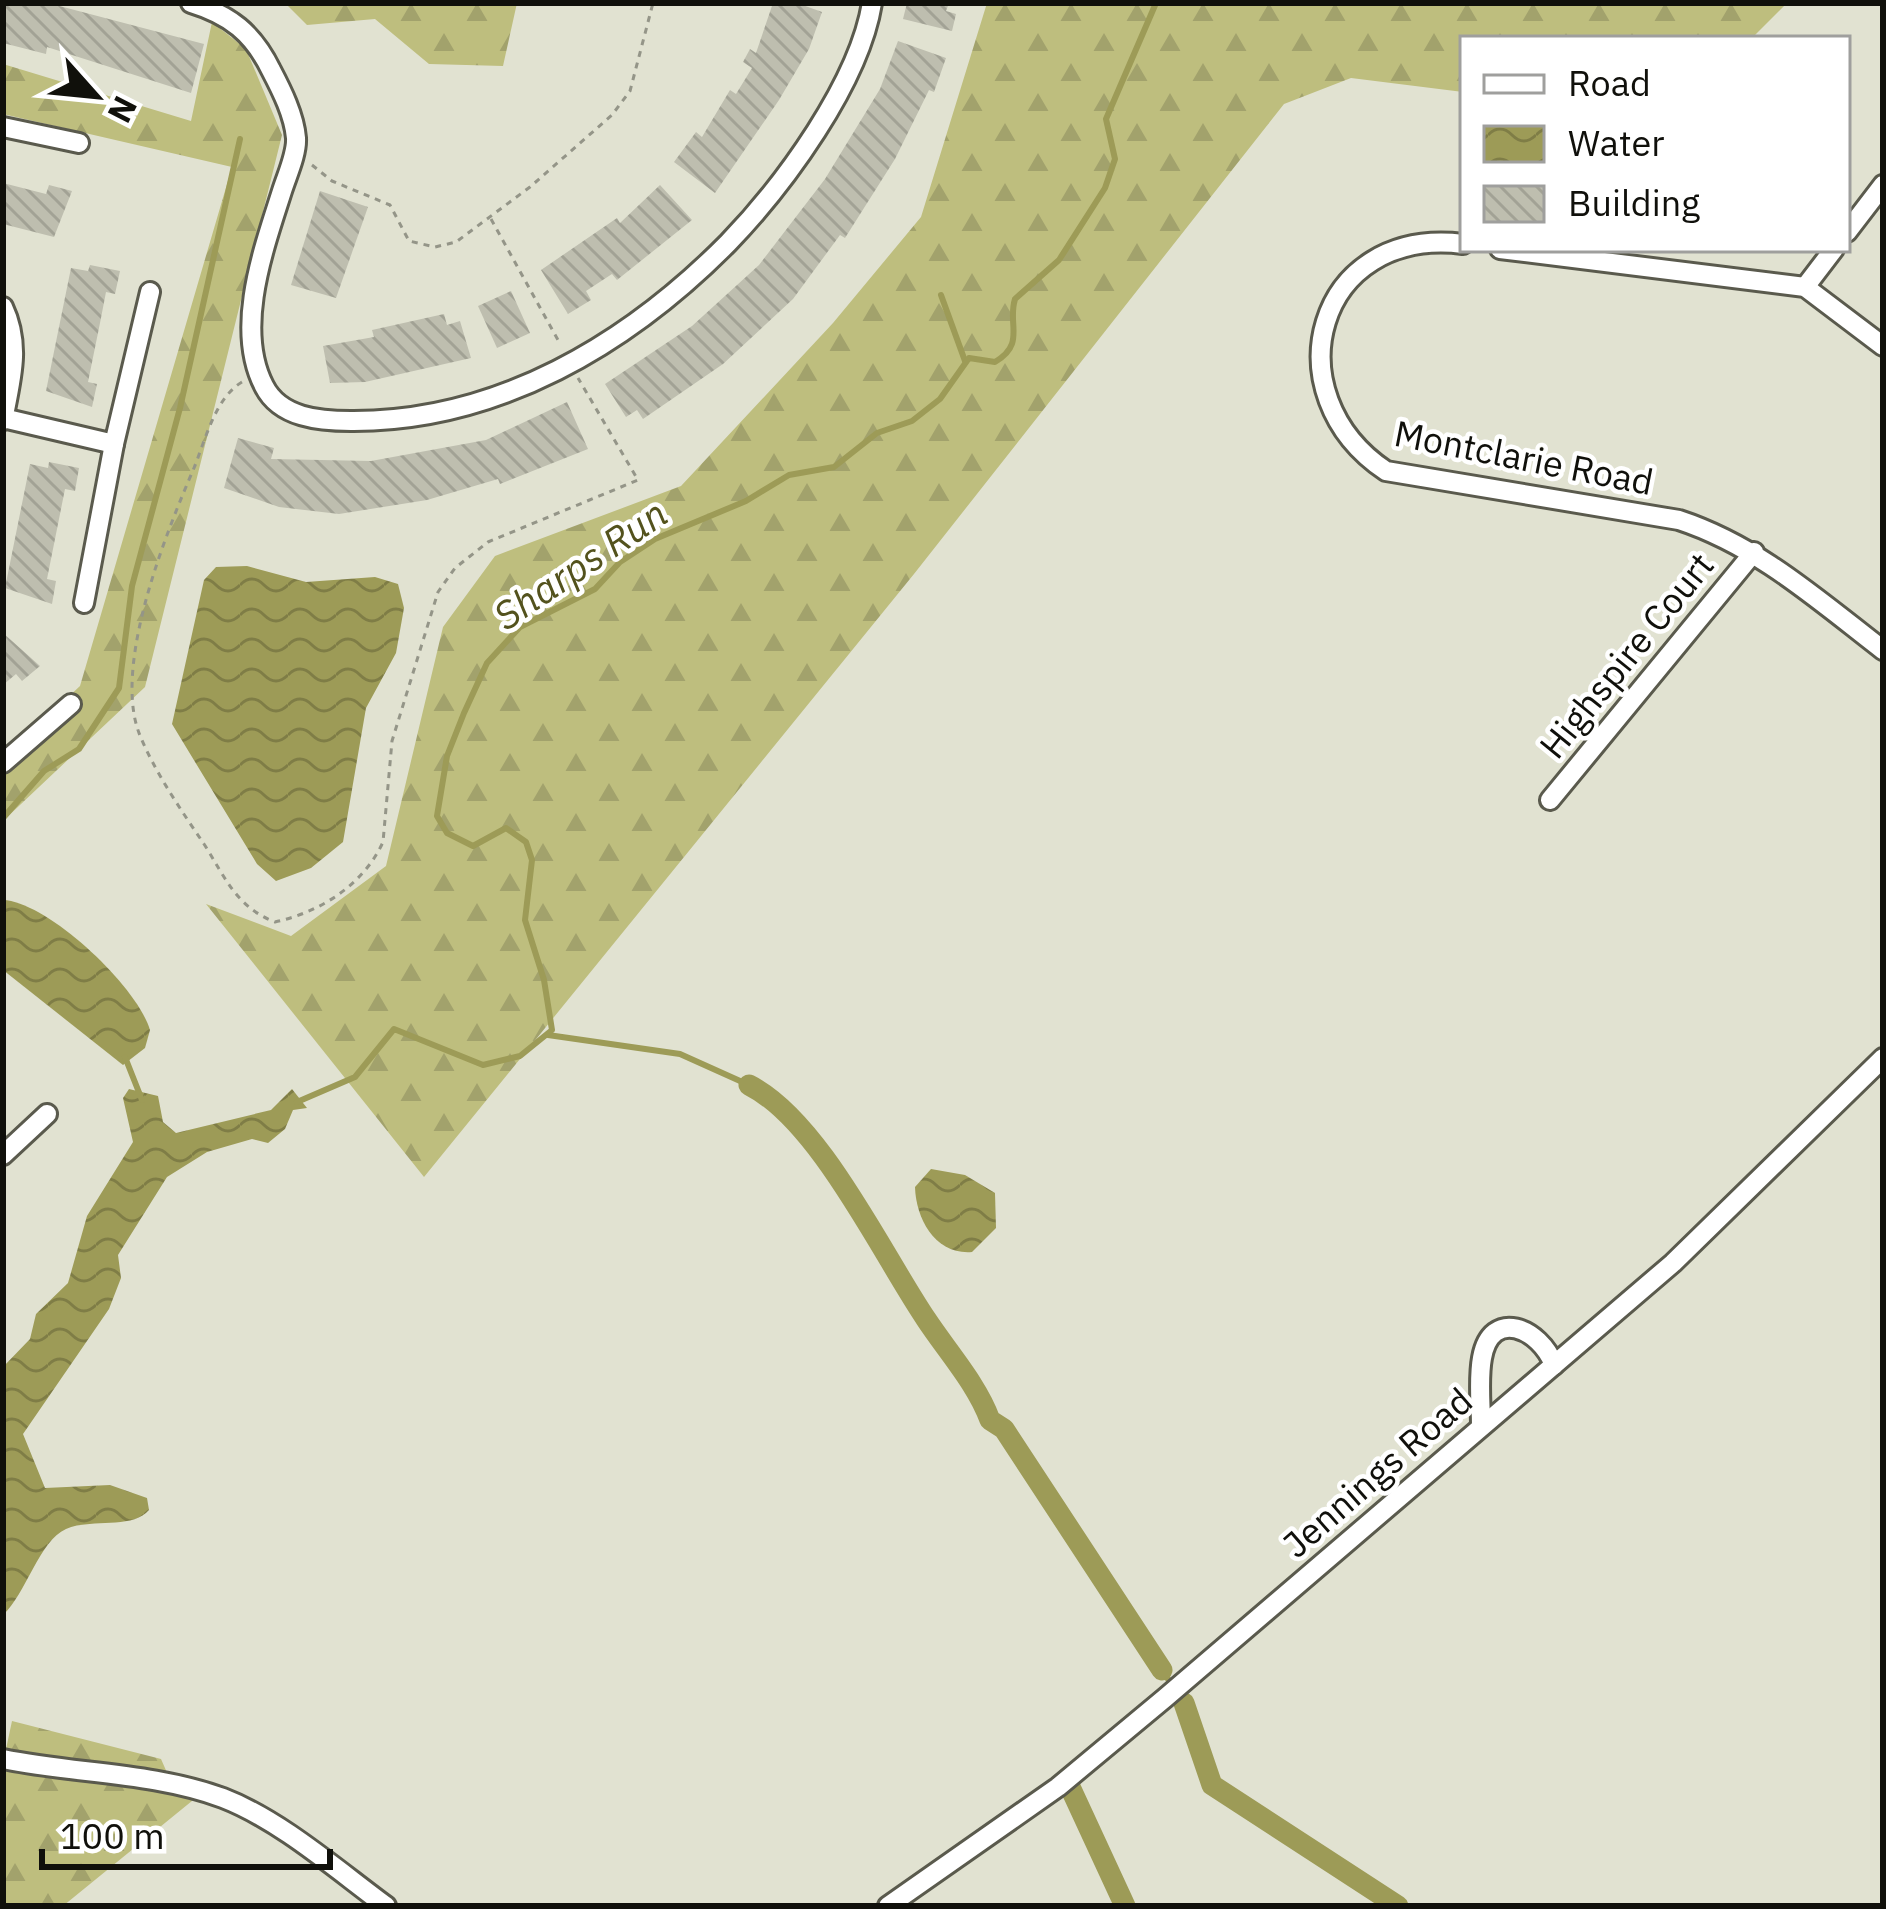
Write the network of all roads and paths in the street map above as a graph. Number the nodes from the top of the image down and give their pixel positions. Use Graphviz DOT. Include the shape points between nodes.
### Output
graph roads {
  1 [pos="191,3"];
  2 [pos="653,3"];
  3 [pos="872,3"];
  4 [pos="3,127"];
  5 [pos="79,143"];
  6 [pos="295,148"];
  7 [pos="1883,184"];
  8 [pos="490,218"];
  9 [pos="1850,228"];
  10 [pos="1460,244"];
  11 [pos="1524,252"];
  12 [pos="1832,252"];
  13 [pos="1805,287"];
  14 [pos="150,292"];
  15 [pos="3,307"];
  16 [pos="558,340"];
  17 [pos="1883,346"];
  18 [pos="260,373"];
  19 [pos="576,375"];
  20 [pos="3,419"];
  21 [pos="114,444"];
  22 [pos="1754,552"];
  23 [pos="84,603"];
  24 [pos="1883,650"];
  25 [pos="70,704"];
  26 [pos="3,763"];
  27 [pos="1550,800"];
  28 [pos="1883,1058"];
  29 [pos="47,1114"];
  30 [pos="3,1155"];
  31 [pos="1554,1365"];
  32 [pos="1481,1426"];
  33 [pos="3,1759"];
  34 [pos="386,1906"];
  35 [pos="888,1906"];
  1 -- 6 [label="street" via="236,21 260,48 287,105"];
  2 -- 8 [label="path" via="625,100"];
  3 -- 18 [label="street" via="838,93 797,157 707,264 619,335 550,376 477,403 387,421 304,416 274,400"];
  4 -- 5 [label="street"];
  6 -- 8 [label="path" via="332,181 390,205 415,244 444,247"];
  6 -- 18 [label="street" via="250,323"];
  7 -- 9 [label="street"];
  8 -- 16 [label="path"];
  10 -- 22 [label="street, Montclarie Road" via="1392,249 1364,263 1340,290 1319,350 1322,380 1359,453 1386,471 1679,520"];
  11 -- 13 [label="street"];
  12 -- 13 [label="street"];
  13 -- 17 [label="street"];
  14 -- 21 [label="street"];
  15 -- 20 [label="street" via="15,361"];
  18 -- 19 [label="path" via="225,398 192,471 160,556 132,676 139,732 183,813 232,893 275,922 342,891 376,857 397,717 438,592 455,568 506,532 638,481"];
  20 -- 21 [label="street"];
  21 -- 23 [label="street"];
  22 -- 24 [label="street, Montclarie Road"];
  22 -- 27 [label="street, Highspire Court"];
  25 -- 26 [label="street"];
  28 -- 31 [label="street, Jennings Road" via="1710,1229"];
  29 -- 30 [label="street"];
  31 -- 32 [label="street, Jennings Road"];
  31 -- 32 [label="street" via="1532,1331 1496,1334 1482,1354"];
  32 -- 35 [label="street, Jennings Road" via="1058,1787"];
  33 -- 34 [label="street" via="124,1774 227,1800"];
}
